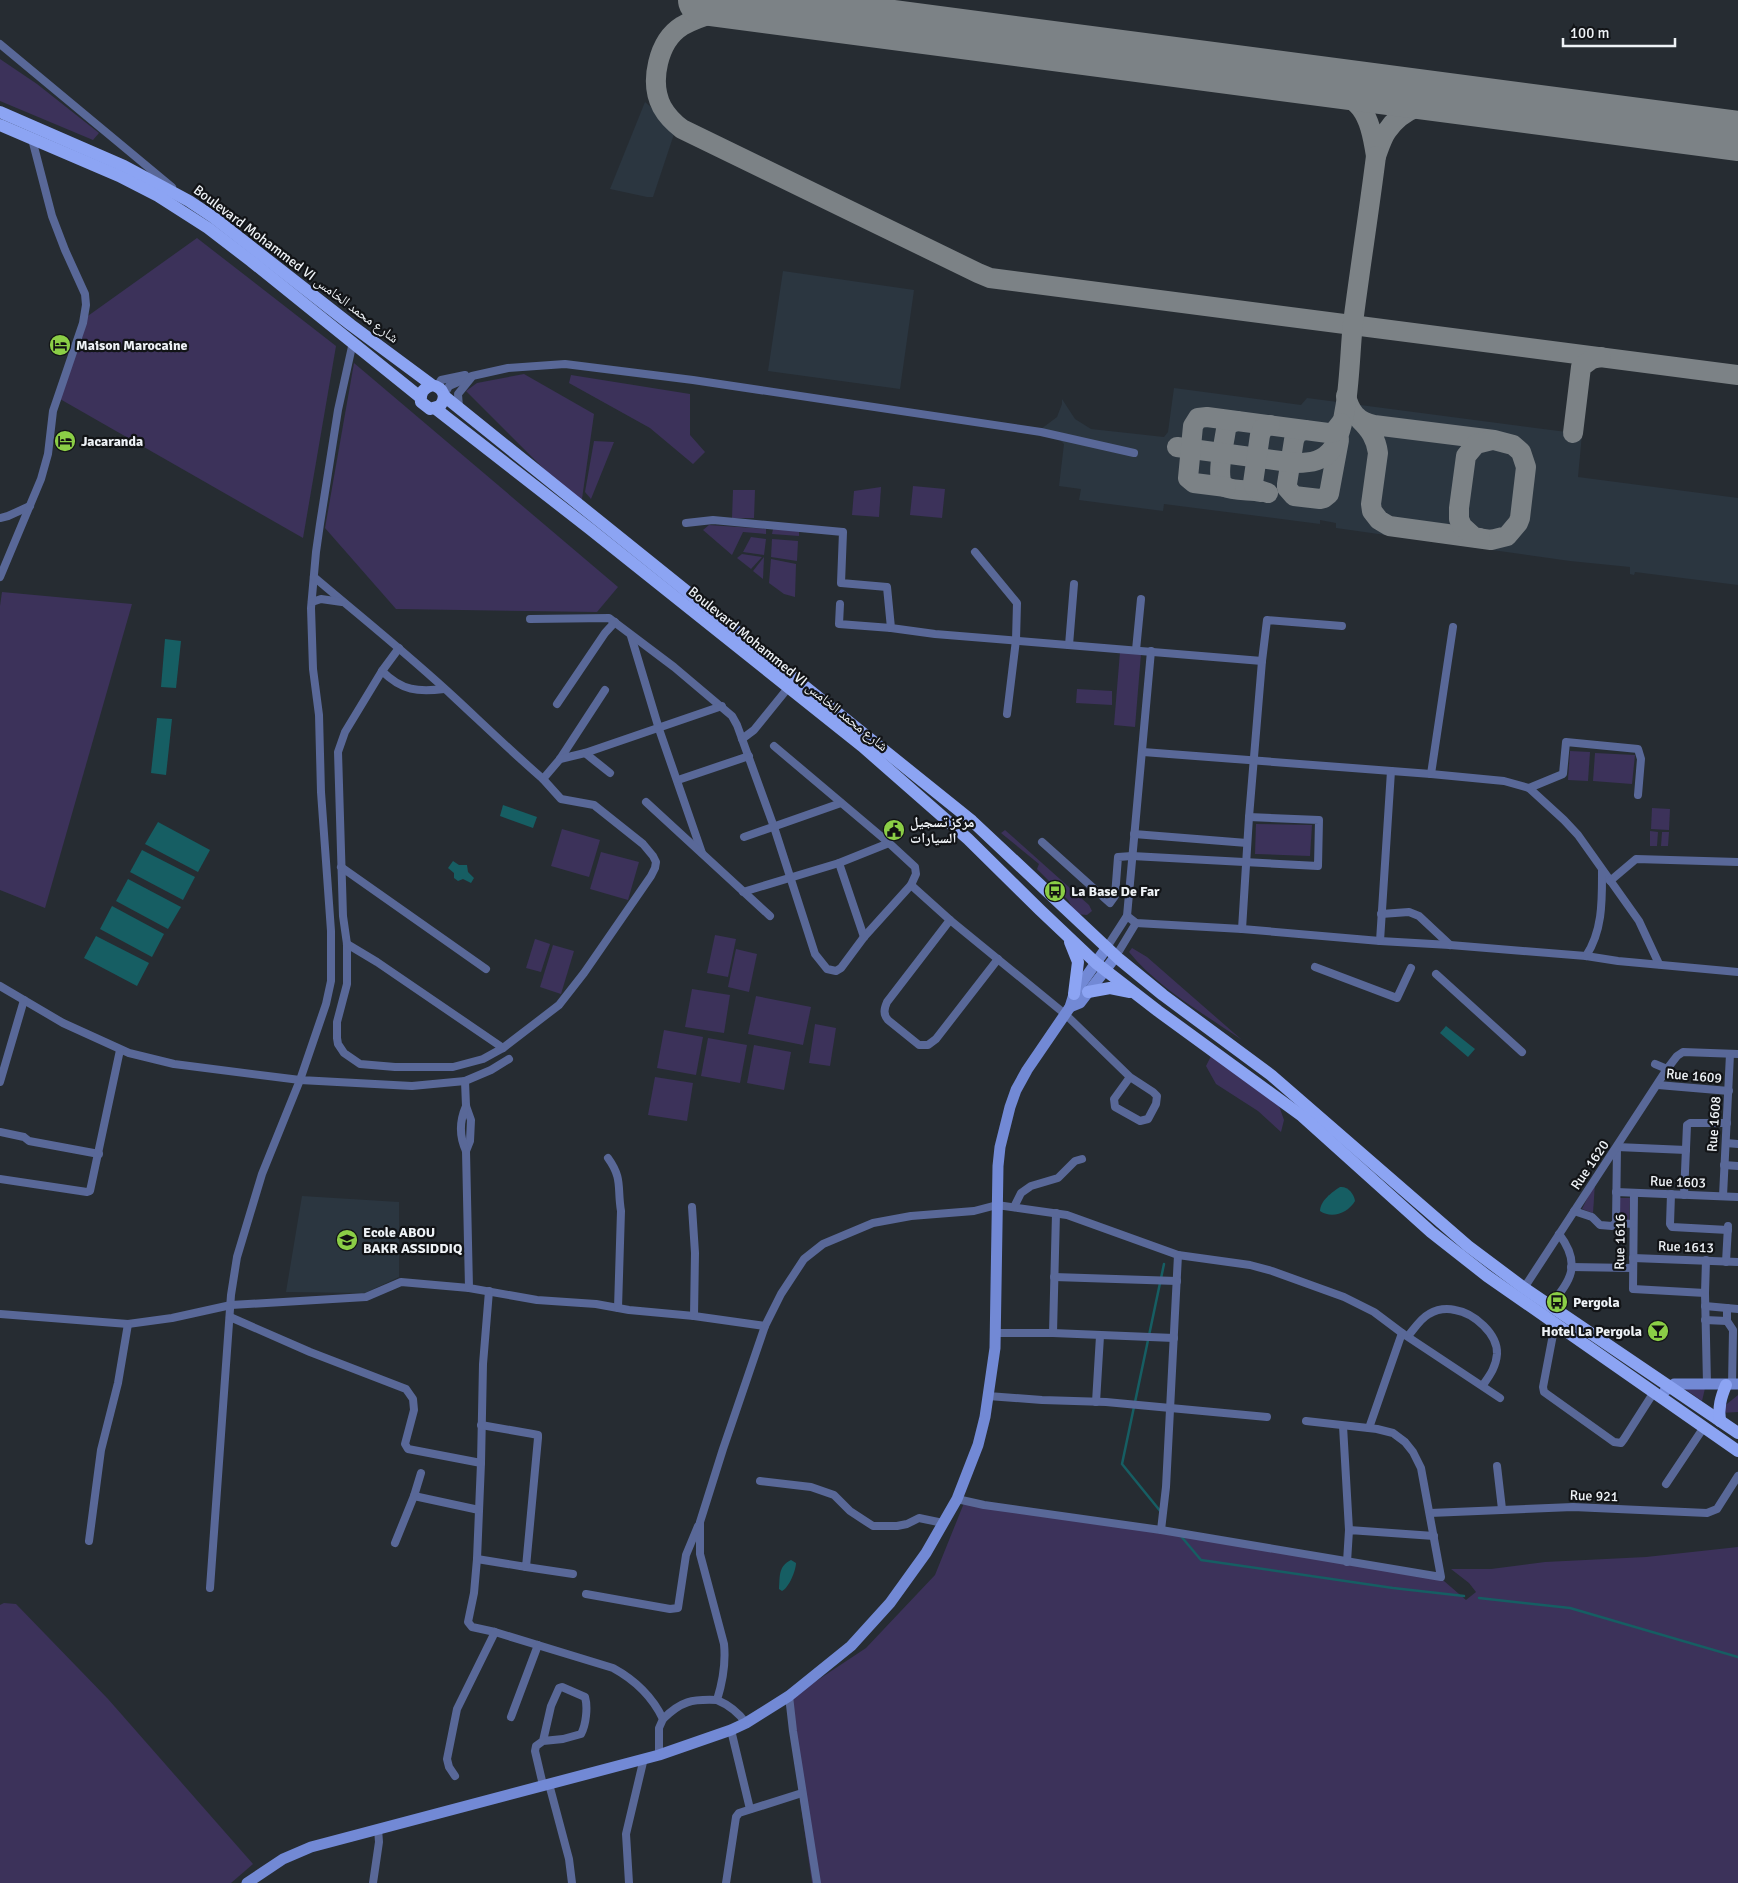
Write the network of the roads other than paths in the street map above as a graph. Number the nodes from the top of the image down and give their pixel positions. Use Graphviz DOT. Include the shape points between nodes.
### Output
graph roads {
  1 [pos="0,44"];
  2 [pos="0,112"];
  3 [pos="0,125"];
  4 [pos="32,139"];
  5 [pos="190,201"];
  6 [pos="353,342"];
  7 [pos="472,376"];
  8 [pos="440,391"];
  9 [pos="420,397"];
  10 [pos="459,407"];
  11 [pos="436,409"];
  12 [pos="1134,454"];
  13 [pos="30,506"];
  14 [pos="0,518"];
  15 [pos="686,524"];
  16 [pos="975,552"];
  17 [pos="0,577"];
  18 [pos="314,577"];
  19 [pos="1074,584"];
  20 [pos="1141,599"];
  21 [pos="312,602"];
  22 [pos="343,602"];
  23 [pos="840,604"];
  24 [pos="530,619"];
  25 [pos="615,622"];
  26 [pos="1342,626"];
  27 [pos="1453,626"];
  28 [pos="891,628"];
  29 [pos="631,636"];
  30 [pos="1016,640"];
  31 [pos="1069,645"];
  32 [pos="399,648"];
  33 [pos="1136,650"];
  34 [pos="1151,652"];
  35 [pos="1262,661"];
  36 [pos="382,671"];
  37 [pos="788,688"];
  38 [pos="444,689"];
  39 [pos="605,690"];
  40 [pos="557,704"];
  41 [pos="722,706"];
  42 [pos="1007,714"];
  43 [pos="659,729"];
  44 [pos="742,739"];
  45 [pos="774,746"];
  46 [pos="1142,752"];
  47 [pos="585,753"];
  48 [pos="748,756"];
  49 [pos="560,759"];
  50 [pos="1253,760"];
  51 [pos="1391,771"];
  52 [pos="610,773"];
  53 [pos="1431,774"];
  54 [pos="543,779"];
  55 [pos="678,780"];
  56 [pos="1529,788"];
  57 [pos="1638,795"];
  58 [pos="646,802"];
  59 [pos="841,803"];
  60 [pos="1249,817"];
  61 [pos="774,828"];
  62 [pos="1134,834"];
  63 [pos="744,837"];
  64 [pos="1042,842"];
  65 [pos="889,843"];
  66 [pos="1247,843"];
  67 [pos="702,853"];
  68 [pos="1132,856"];
  69 [pos="1738,862"];
  70 [pos="839,863"];
  71 [pos="1247,863"];
  72 [pos="341,867"];
  73 [pos="1602,870"];
  74 [pos="790,879"];
  75 [pos="1610,881"];
  76 [pos="911,885"];
  77 [pos="743,892"];
  78 [pos="1381,914"];
  79 [pos="770,916"];
  80 [pos="1127,916"];
  81 [pos="950,920"];
  82 [pos="1136,923"];
  83 [pos="1242,929"];
  84 [pos="1066,935"];
  85 [pos="864,936"];
  86 [pos="1380,942"];
  87 [pos="346,944"];
  88 [pos="1450,945"];
  89 [pos="1111,952"];
  90 [pos="1586,956"];
  91 [pos="998,959"];
  92 [pos="1659,964"];
  93 [pos="1101,967"];
  94 [pos="1315,967"];
  95 [pos="1411,968"];
  96 [pos="486,969"];
  97 [pos="1738,972"];
  98 [pos="1436,974"];
  99 [pos="0,986"];
  100 [pos="1088,992"];
  101 [pos="1132,992"];
  102 [pos="1074,994"];
  103 [pos="24,1000"];
  104 [pos="1068,1011"];
  105 [pos="503,1048"];
  106 [pos="120,1050"];
  107 [pos="1522,1052"];
  108 [pos="1734,1054"];
  109 [pos="509,1059"];
  110 [pos="1655,1064"];
  111 [pos="1667,1069"];
  112 [pos="1130,1077"];
  113 [pos="300,1080"];
  114 [pos="465,1081"];
  115 [pos="0,1082"];
  116 [pos="1658,1085"];
  117 [pos="1729,1094"];
  118 [pos="1738,1098"];
  119 [pos="1727,1123"];
  120 [pos="0,1132"];
  121 [pos="1726,1143"];
  122 [pos="1738,1144"];
  123 [pos="1617,1147"];
  124 [pos="1686,1150"];
  125 [pos="99,1154"];
  126 [pos="608,1158"];
  127 [pos="1082,1159"];
  128 [pos="1724,1165"];
  129 [pos="1738,1166"];
  130 [pos="0,1179"];
  131 [pos="1616,1192"];
  132 [pos="1634,1193"];
  133 [pos="1671,1194"];
  134 [pos="1684,1194"];
  135 [pos="1723,1196"];
  136 [pos="1738,1197"];
  137 [pos="997,1205"];
  138 [pos="692,1207"];
  139 [pos="1014,1207"];
  140 [pos="1574,1211"];
  141 [pos="1056,1213"];
  142 [pos="1616,1223"];
  143 [pos="1633,1224"];
  144 [pos="1559,1234"];
  145 [pos="1178,1255"];
  146 [pos="1633,1258"];
  147 [pos="1706,1260"];
  148 [pos="1726,1262"];
  149 [pos="1738,1262"];
  150 [pos="1571,1267"];
  151 [pos="1632,1268"];
  152 [pos="1491,1272"];
  153 [pos="1054,1277"];
  154 [pos="1177,1281"];
  155 [pos="469,1288"];
  156 [pos="1524,1288"];
  157 [pos="489,1291"];
  158 [pos="1705,1293"];
  159 [pos="231,1305"];
  160 [pos="1549,1306"];
  161 [pos="1705,1306"];
  162 [pos="618,1308"];
  163 [pos="1728,1308"];
  164 [pos="1738,1309"];
  165 [pos="0,1314"];
  166 [pos="694,1316"];
  167 [pos="230,1317"];
  168 [pos="1705,1320"];
  169 [pos="1727,1322"];
  170 [pos="128,1324"];
  171 [pos="1555,1324"];
  172 [pos="765,1326"];
  173 [pos="995,1333"];
  174 [pos="1053,1333"];
  175 [pos="1405,1334"];
  176 [pos="1100,1336"];
  177 [pos="1174,1338"];
  178 [pos="1735,1345"];
  179 [pos="1706,1384"];
  180 [pos="1483,1385"];
  181 [pos="1732,1385"];
  182 [pos="1661,1391"];
  183 [pos="988,1396"];
  184 [pos="1500,1398"];
  185 [pos="1096,1402"];
  186 [pos="1169,1408"];
  187 [pos="1267,1417"];
  188 [pos="1306,1421"];
  189 [pos="1720,1421"];
  190 [pos="481,1425"];
  191 [pos="1343,1426"];
  192 [pos="1704,1427"];
  193 [pos="1369,1428"];
  194 [pos="1738,1434"];
  195 [pos="1738,1451"];
  196 [pos="481,1463"];
  197 [pos="1498,1466"];
  198 [pos="421,1473"];
  199 [pos="1738,1476"];
  200 [pos="760,1481"];
  201 [pos="1666,1484"];
  202 [pos="414,1496"];
  203 [pos="957,1499"];
  204 [pos="1502,1509"];
  205 [pos="479,1510"];
  206 [pos="1430,1513"];
  207 [pos="700,1522"];
  208 [pos="943,1524"];
  209 [pos="1161,1530"];
  210 [pos="1349,1530"];
  211 [pos="1434,1536"];
  212 [pos="88,1541"];
  213 [pos="395,1543"];
  214 [pos="477,1559"];
  215 [pos="1348,1562"];
  216 [pos="526,1567"];
  217 [pos="573,1574"];
  218 [pos="210,1588"];
  219 [pos="586,1594"];
  220 [pos="495,1632"];
  221 [pos="538,1645"];
  222 [pos="789,1696"];
  223 [pos="717,1700"];
  224 [pos="511,1717"];
  225 [pos="663,1719"];
  226 [pos="746,1723"];
  227 [pos="731,1730"];
  228 [pos="543,1741"];
  229 [pos="659,1755"];
  230 [pos="644,1758"];
  231 [pos="455,1776"];
  232 [pos="546,1784"];
  233 [pos="802,1793"];
  234 [pos="750,1809"];
  235 [pos="378,1829"];
  236 [pos="263,1878"];
  237 [pos="247,1883"];
  238 [pos="373,1883"];
  239 [pos="572,1883"];
  240 [pos="629,1883"];
  241 [pos="726,1883"];
  242 [pos="817,1883"];
  1 -- 5 [label="street"];
  2 -- 5 [label="main road, Boulevard Mohammed VI شارع محمد الخامس" via="124,166"];
  3 -- 4 [label="main road, Boulevard Mohammed VI شارع محمد الخامس"];
  4 -- 6 [label="main road, Boulevard Mohammed VI شارع محمد الخامس" via="158,196 208,228"];
  4 -- 13 [label="street" via="52,216 85,294 86,305 53,411 48,454"];
  5 -- 8 [label="main road, Boulevard Mohammed VI شارع محمد الخامس"];
  6 -- 9 [label="main road, Boulevard Mohammed VI شارع محمد الخامس"];
  6 -- 18 [label="street" via="338,410"];
  7 -- 8 [label="street"];
  7 -- 10 [label="street" via="458,394"];
  7 -- 12 [label="street" via="508,368 565,364 1041,432"];
  8 -- 9 [label="main road" via="427,387"];
  8 -- 10 [label="main road, Boulevard Mohammed VI شارع محمد الخامس"];
  8 -- 11 [label="main road" via="444,402"];
  9 -- 11 [label="main road" via="425,407"];
  10 -- 89 [label="main road, Boulevard Mohammed VI شارع محمد الخامس" via="972,821"];
  11 -- 37 [label="main road, Boulevard Mohammed VI شارع محمد الخامس"];
  13 -- 14 [label="street"];
  13 -- 17 [label="street"];
  15 -- 28 [label="street" via="713,520 843,532 841,582 886,587"];
  16 -- 30 [label="street" via="1017,603"];
  18 -- 21 [label="street"];
  18 -- 22 [label="street"];
  19 -- 31 [label="street"];
  20 -- 33 [label="street"];
  21 -- 22 [label="street" via="321,599"];
  21 -- 113 [label="street" via="313,669 319,715 332,959 326,1004"];
  22 -- 32 [label="street"];
  23 -- 28 [label="street" via="839,624"];
  24 -- 25 [label="street" via="603,618"];
  25 -- 29 [label="street"];
  25 -- 40 [label="street"];
  26 -- 35 [label="street" via="1267,620"];
  27 -- 53 [label="street"];
  28 -- 30 [label="street"];
  29 -- 41 [label="street"];
  29 -- 43 [label="street"];
  30 -- 31 [label="street"];
  30 -- 42 [label="street"];
  31 -- 33 [label="street"];
  32 -- 36 [label="street"];
  32 -- 38 [label="street"];
  33 -- 34 [label="street"];
  34 -- 35 [label="street"];
  34 -- 46 [label="street"];
  35 -- 50 [label="street"];
  36 -- 38 [label="street" via="400,686 420,690"];
  36 -- 72 [label="street" via="345,732 338,752"];
  37 -- 44 [label="street" via="754,730"];
  37 -- 84 [label="main road, Boulevard Mohammed VI شارع محمد الخامس" via="862,746 968,839"];
  38 -- 54 [label="street"];
  39 -- 49 [label="street"];
  41 -- 43 [label="street"];
  41 -- 44 [label="street" via="732,716"];
  43 -- 47 [label="street"];
  43 -- 55 [label="street"];
  44 -- 48 [label="street"];
  45 -- 59 [label="street"];
  46 -- 50 [label="street"];
  46 -- 62 [label="street"];
  47 -- 49 [label="street"];
  47 -- 52 [label="street"];
  48 -- 55 [label="street"];
  48 -- 61 [label="street"];
  49 -- 54 [label="street"];
  50 -- 51 [label="street"];
  50 -- 60 [label="street"];
  51 -- 53 [label="street"];
  51 -- 78 [label="street"];
  53 -- 56 [label="street" via="1504,781"];
  54 -- 105 [label="street" via="561,799 594,805 604,812 643,844 656,862 584,973 559,1005"];
  55 -- 67 [label="street"];
  56 -- 57 [label="street" via="1563,774 1566,742 1638,749 1641,759"];
  56 -- 73 [label="street" via="1578,835"];
  58 -- 67 [label="street"];
  59 -- 61 [label="street"];
  59 -- 65 [label="street"];
  60 -- 66 [label="street"];
  60 -- 71 [label="street" via="1319,820 1318,866"];
  61 -- 63 [label="street"];
  61 -- 74 [label="street"];
  62 -- 66 [label="street"];
  62 -- 68 [label="street"];
  64 -- 68 [label="street" via="1110,903 1115,896 1118,857"];
  65 -- 70 [label="street"];
  65 -- 76 [label="street" via="915,867"];
  66 -- 71 [label="street"];
  67 -- 77 [label="street"];
  68 -- 71 [label="street"];
  68 -- 80 [label="street"];
  69 -- 75 [label="street" via="1636,859"];
  70 -- 74 [label="street"];
  70 -- 85 [label="street"];
  71 -- 83 [label="street"];
  72 -- 87 [label="street"];
  72 -- 96 [label="street"];
  73 -- 75 [label="street"];
  73 -- 90 [label="street" via="1598,928"];
  74 -- 77 [label="street"];
  74 -- 85 [label="street" via="815,954 828,969 836,971 841,968"];
  75 -- 92 [label="street" via="1638,921"];
  76 -- 81 [label="street"];
  76 -- 85 [label="street"];
  77 -- 79 [label="street"];
  78 -- 86 [label="street"];
  78 -- 88 [label="street" via="1409,912 1420,916"];
  80 -- 82 [label="street"];
  80 -- 89 [label="street"];
  81 -- 91 [label="street"];
  81 -- 91 [label="street" via="887,1002 884,1009 888,1020 919,1045 928,1045"];
  82 -- 83 [label="street"];
  82 -- 89 [label="street"];
  83 -- 86 [label="street"];
  84 -- 93 [label="main road, Boulevard Mohammed VI شارع محمد الخامس"];
  84 -- 102 [label="main road" via="1078,962"];
  86 -- 88 [label="street"];
  87 -- 105 [label="street"];
  87 -- 105 [label="street" via="347,984 337,1022 337,1038 344,1053 360,1064 454,1067 483,1059"];
  88 -- 90 [label="street"];
  89 -- 93 [label="street"];
  89 -- 152 [label="main road, Boulevard Mohammed VI شارع محمد الخامس" via="1271,1075 1468,1246"];
  90 -- 92 [label="street"];
  91 -- 104 [label="street"];
  92 -- 97 [label="street"];
  93 -- 100 [label="street"];
  93 -- 101 [label="main road, Boulevard Mohammed VI شارع محمد الخامس"];
  93 -- 102 [label="street"];
  94 -- 95 [label="street" via="1397,998"];
  98 -- 107 [label="street"];
  99 -- 103 [label="street"];
  100 -- 101 [label="main road" via="1110,988"];
  100 -- 104 [label="street"];
  101 -- 152 [label="main road, Boulevard Mohammed VI شارع محمد الخامس" via="1296,1112 1431,1232"];
  102 -- 104 [label="street"];
  103 -- 106 [label="street"];
  103 -- 115 [label="street"];
  104 -- 112 [label="street"];
  104 -- 137 [label="street" via="1016,1090 1000,1147"];
  106 -- 113 [label="street" via="174,1064"];
  106 -- 125 [label="street"];
  108 -- 111 [label="street, Rue 1620" via="1688,1052 1677,1056"];
  108 -- 117 [label="street, Rue 1608"];
  109 -- 114 [label="street"];
  110 -- 111 [label="street"];
  111 -- 116 [label="street, Rue 1620"];
  112 -- 112 [label="street" via="1157,1096 1156,1104 1144,1121 1115,1107 1114,1099"];
  113 -- 114 [label="street" via="412,1086"];
  113 -- 159 [label="street" via="259,1183 237,1256"];
  114 -- 155 [label="street" via="466,1106 471,1120 466,1152"];
  116 -- 117 [label="street, Rue 1609"];
  116 -- 123 [label="street, Rue 1620"];
  117 -- 118 [label="street, Rue 1609"];
  117 -- 119 [label="street, Rue 1608"];
  119 -- 121 [label="street, Rue 1608"];
  119 -- 124 [label="street" via="1688,1124"];
  120 -- 125 [label="street"];
  121 -- 122 [label="street"];
  121 -- 128 [label="street, Rue 1608"];
  123 -- 124 [label="street"];
  123 -- 131 [label="street"];
  123 -- 140 [label="street, Rue 1620"];
  124 -- 134 [label="street"];
  125 -- 130 [label="street" via="92,1188 87,1192"];
  126 -- 162 [label="street" via="619,1179 618,1196 622,1211"];
  127 -- 139 [label="street" via="1075,1161 1058,1178 1031,1186 1021,1193"];
  128 -- 129 [label="street"];
  128 -- 135 [label="street, Rue 1608"];
  131 -- 132 [label="street, Rue 1603"];
  131 -- 142 [label="street"];
  132 -- 133 [label="street, Rue 1603"];
  132 -- 143 [label="street, Rue 1616"];
  133 -- 134 [label="street, Rue 1603"];
  133 -- 148 [label="street" via="1672,1227 1728,1227"];
  134 -- 135 [label="street, Rue 1603"];
  135 -- 136 [label="street, Rue 1603"];
  137 -- 139 [label="street"];
  137 -- 172 [label="street" via="974,1211 873,1223 823,1244 804,1259"];
  137 -- 173 [label="street"];
  138 -- 166 [label="street" via="696,1253"];
  139 -- 141 [label="street"];
  140 -- 142 [label="street" via="1592,1217 1600,1225"];
  140 -- 144 [label="street, Rue 1620"];
  141 -- 145 [label="street"];
  141 -- 153 [label="street"];
  142 -- 143 [label="street"];
  143 -- 146 [label="street, Rue 1616"];
  144 -- 150 [label="street" via="1568,1246"];
  144 -- 156 [label="street, Rue 1620"];
  145 -- 154 [label="street"];
  145 -- 175 [label="street" via="1281,1274 1344,1296"];
  146 -- 147 [label="street, Rue 1613"];
  146 -- 151 [label="street, Rue 1616"];
  147 -- 148 [label="street, Rue 1613"];
  147 -- 158 [label="street"];
  148 -- 149 [label="street, Rue 1613"];
  150 -- 151 [label="street"];
  150 -- 160 [label="street" via="1566,1287"];
  151 -- 158 [label="street, Rue 1616" via="1632,1287 1635,1289"];
  152 -- 156 [label="main road"];
  152 -- 171 [label="main road"];
  153 -- 154 [label="street"];
  153 -- 174 [label="street"];
  154 -- 177 [label="street"];
  155 -- 157 [label="street"];
  155 -- 159 [label="street" via="401,1282 366,1297"];
  156 -- 160 [label="main road"];
  157 -- 162 [label="street" via="537,1300"];
  157 -- 190 [label="street"];
  158 -- 161 [label="street"];
  159 -- 167 [label="street"];
  159 -- 170 [label="street"];
  160 -- 182 [label="main road"];
  161 -- 163 [label="street"];
  161 -- 168 [label="street"];
  162 -- 166 [label="street"];
  163 -- 164 [label="street"];
  163 -- 169 [label="street"];
  165 -- 170 [label="street"];
  166 -- 172 [label="street"];
  167 -- 196 [label="street" via="406,1389 413,1399 414,1410 405,1444 408,1449"];
  167 -- 218 [label="street"];
  168 -- 169 [label="street"];
  168 -- 179 [label="street"];
  169 -- 178 [label="street"];
  170 -- 212 [label="street" via="118,1383 101,1450"];
  171 -- 182 [label="main road"];
  171 -- 182 [label="street" via="1544,1392 1614,1442 1624,1440"];
  172 -- 207 [label="street"];
  173 -- 174 [label="street"];
  173 -- 183 [label="street"];
  174 -- 176 [label="street"];
  175 -- 180 [label="street"];
  175 -- 180 [label="street" via="1426,1315 1438,1310 1454,1309 1466,1313 1482,1324 1494,1339 1497,1353 1494,1369"];
  175 -- 193 [label="street"];
  176 -- 177 [label="street"];
  176 -- 185 [label="street"];
  177 -- 186 [label="street"];
  178 -- 181 [label="street"];
  179 -- 181 [label="street"];
  179 -- 182 [label="street" via="1674,1384"];
  180 -- 184 [label="street"];
  181 -- 189 [label="main road" via="1721,1396"];
  182 -- 189 [label="main road"];
  182 -- 192 [label="main road"];
  183 -- 185 [label="street"];
  183 -- 203 [label="street" via="978,1445"];
  185 -- 186 [label="street"];
  186 -- 187 [label="street"];
  186 -- 209 [label="street"];
  188 -- 191 [label="street"];
  189 -- 194 [label="main road"];
  190 -- 196 [label="street"];
  190 -- 216 [label="street" via="538,1435"];
  191 -- 193 [label="street"];
  191 -- 210 [label="street"];
  192 -- 195 [label="main road"];
  192 -- 201 [label="street"];
  193 -- 206 [label="street" via="1393,1433 1406,1442 1420,1468"];
  196 -- 205 [label="street"];
  197 -- 204 [label="street"];
  198 -- 202 [label="street"];
  199 -- 204 [label="street, Rue 921" via="1716,1510 1708,1513 1587,1507"];
  200 -- 208 [label="street" via="811,1487 834,1495 850,1511 873,1526 897,1526 919,1518"];
  202 -- 205 [label="street"];
  202 -- 213 [label="street"];
  203 -- 208 [label="street"];
  203 -- 209 [label="street"];
  204 -- 206 [label="street, Rue 921"];
  205 -- 214 [label="street"];
  206 -- 211 [label="street"];
  207 -- 219 [label="street" via="686,1555 678,1608 670,1610"];
  207 -- 223 [label="street" via="700,1554 726,1659"];
  208 -- 222 [label="street" via="890,1603 851,1646"];
  209 -- 215 [label="street"];
  210 -- 211 [label="street"];
  210 -- 215 [label="street"];
  211 -- 215 [label="street" via="1441,1578"];
  214 -- 216 [label="street"];
  214 -- 220 [label="street" via="468,1622 472,1627"];
  216 -- 217 [label="street"];
  220 -- 221 [label="street"];
  220 -- 231 [label="street" via="457,1709 448,1759 448,1767"];
  221 -- 224 [label="street"];
  221 -- 225 [label="street" via="613,1668 628,1676 658,1708"];
  222 -- 226 [label="street"];
  222 -- 233 [label="street"];
  223 -- 225 [label="street" via="689,1700 675,1707"];
  223 -- 226 [label="street" via="728,1705"];
  225 -- 229 [label="street" via="659,1728"];
  226 -- 227 [label="street"];
  227 -- 229 [label="street"];
  227 -- 234 [label="street"];
  228 -- 228 [label="street" via="559,1688 583,1696 586,1702 581,1734"];
  228 -- 232 [label="street" via="535,1751"];
  229 -- 230 [label="street"];
  230 -- 232 [label="street"];
  230 -- 240 [label="street" via="626,1834"];
  232 -- 235 [label="street"];
  232 -- 239 [label="street" via="569,1859"];
  233 -- 234 [label="street"];
  233 -- 242 [label="street"];
  234 -- 241 [label="street" via="736,1817"];
  235 -- 236 [label="street" via="311,1847 283,1859"];
  235 -- 238 [label="street"];
  236 -- 237 [label="street"];
}
